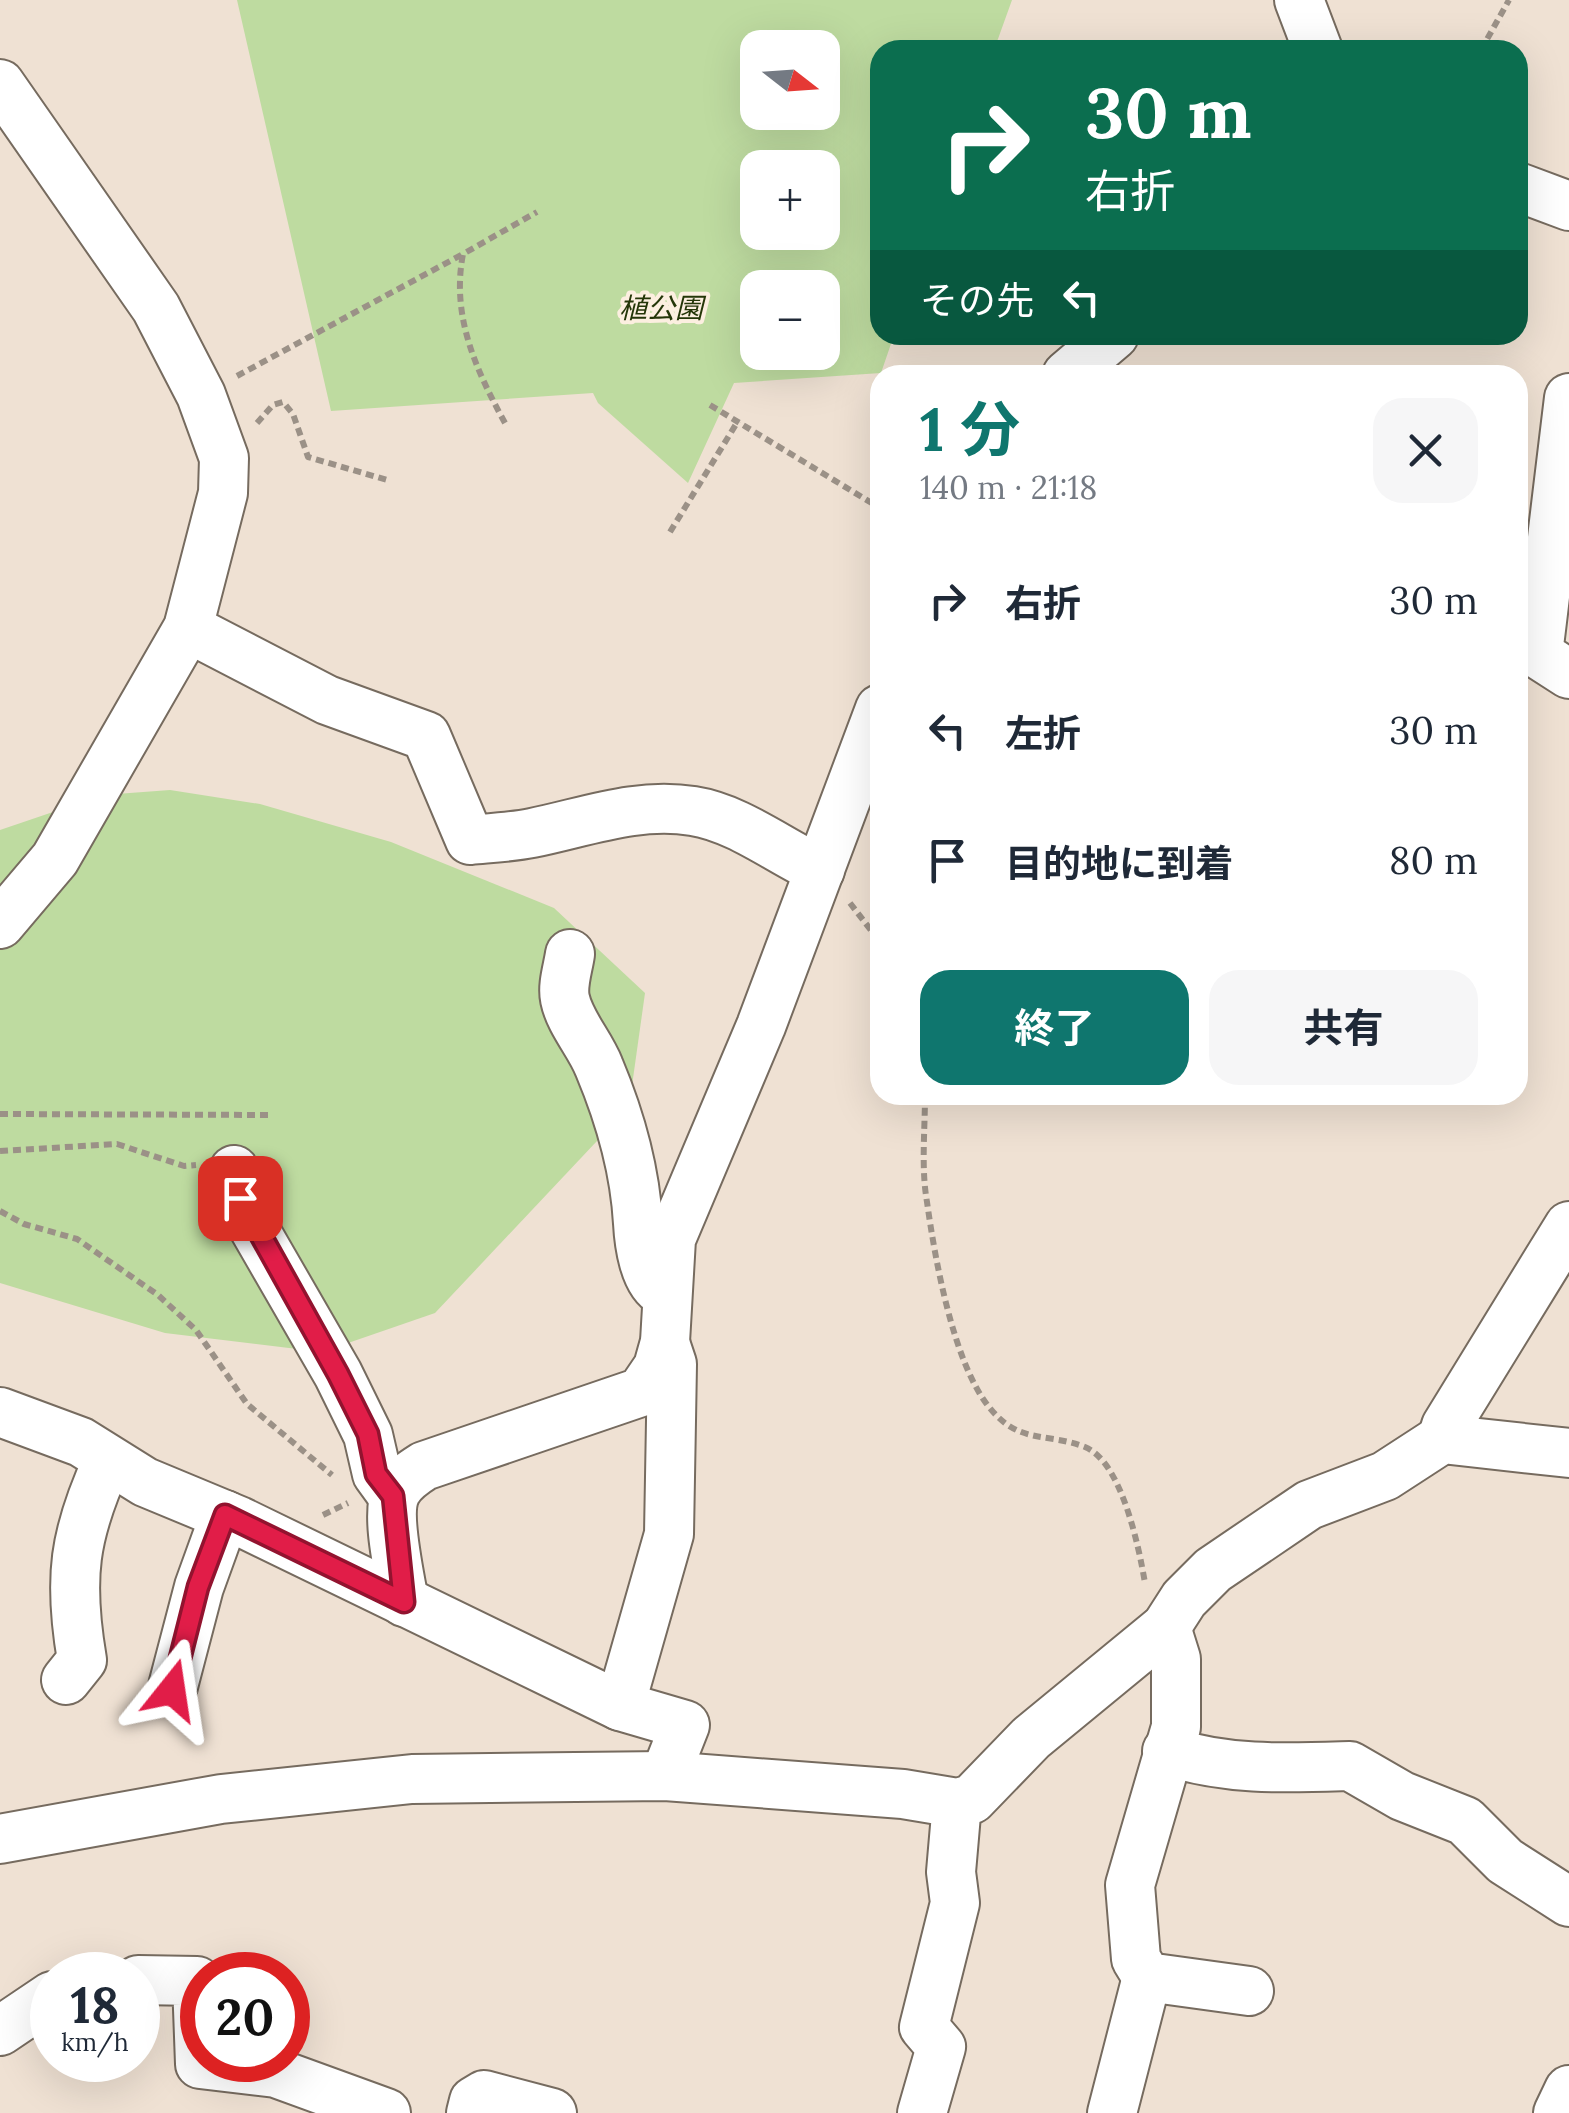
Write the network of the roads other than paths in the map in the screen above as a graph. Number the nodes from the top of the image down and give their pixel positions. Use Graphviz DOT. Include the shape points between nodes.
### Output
graph roads {
  1 [pos="1299,0"];
  2 [pos="1314,40"];
  3 [pos="0,84"];
  4 [pos="1528,191"];
  5 [pos="1569,206"];
  6 [pos="1102,345"];
  7 [pos="1079,365"];
  8 [pos="1569,398"];
  9 [pos="188,628"];
  10 [pos="1569,674"];
  11 [pos="870,736"];
  12 [pos="820,870"];
  13 [pos="0,924"];
  14 [pos="570,954"];
  15 [pos="221,1167"];
  16 [pos="1569,1226"];
  17 [pos="664,1292"];
  18 [pos="665,1342"];
  19 [pos="0,1412"];
  20 [pos="1442,1439"];
  21 [pos="1569,1453"];
  22 [pos="108,1460"];
  23 [pos="372,1499"];
  24 [pos="225,1515"];
  25 [pos="404,1602"];
  26 [pos="1160,1632"];
  27 [pos="66,1680"];
  28 [pos="172,1690"];
  29 [pos="620,1706"];
  30 [pos="1167,1751"];
  31 [pos="666,1776"];
  32 [pos="957,1803"];
  33 [pos="0,1838"];
  34 [pos="1569,1902"];
  35 [pos="1146,1977"];
  36 [pos="160,1980"];
  37 [pos="1250,1990"];
  38 [pos="30,2011"];
  39 [pos="0,2031"];
  40 [pos="1569,2090"];
  41 [pos="386,2113"];
  42 [pos="471,2113"];
  43 [pos="552,2113"];
  44 [pos="922,2113"];
  45 [pos="1112,2113"];
  46 [pos="1558,2113"];
  1 -- 2 [label="street"];
  3 -- 9 [label="street" via="156,308 210,416 223,493"];
  4 -- 5 [label="street"];
  6 -- 7 [label="street"];
  8 -- 10 [label="street" via="1538,654"];
  9 -- 12 [label="street" via="327,700 426,736 470,840 588,816 695,811 735,824"];
  9 -- 13 [label="street" via="55,859"];
  11 -- 12 [label="street"];
  12 -- 17 [label="street" via="672,1239"];
  14 -- 17 [label="street" via="568,1012 614,1106 636,1183 638,1234 650,1281"];
  15 -- 23 [label="street" via="368,1434 376,1474"];
  16 -- 20 [label="street"];
  17 -- 18 [label="street"];
  18 -- 23 [label="street" via="641,1392 424,1466"];
  18 -- 29 [label="street" via="672,1364 669,1534"];
  19 -- 22 [label="street" via="81,1442"];
  20 -- 21 [label="street"];
  20 -- 26 [label="street" via="1385,1476 1269,1529 1212,1570"];
  22 -- 24 [label="street"];
  22 -- 27 [label="street" via="79,1530 72,1604 82,1660"];
  23 -- 25 [label="street"];
  24 -- 25 [label="street"];
  24 -- 28 [label="street"];
  25 -- 29 [label="street"];
  26 -- 30 [label="street" via="1176,1659 1176,1728"];
  26 -- 32 [label="street" via="1030,1738 972,1799"];
  29 -- 31 [label="street" via="685,1725"];
  30 -- 34 [label="street" via="1261,1770 1350,1766 1465,1821 1505,1861"];
  30 -- 35 [label="street" via="1130,1885 1136,1959"];
  31 -- 32 [label="street"];
  31 -- 33 [label="street" via="412,1779 221,1798"];
  32 -- 44 [label="street" via="955,1903 924,2027 941,2047"];
  35 -- 37 [label="street"];
  35 -- 45 [label="street"];
  36 -- 41 [label="street" via="197,1981 200,2064 276,2073"];
  38 -- 39 [label="street"];
  40 -- 46 [label="street"];
  42 -- 43 [label="street" via="484,2094"];
}
